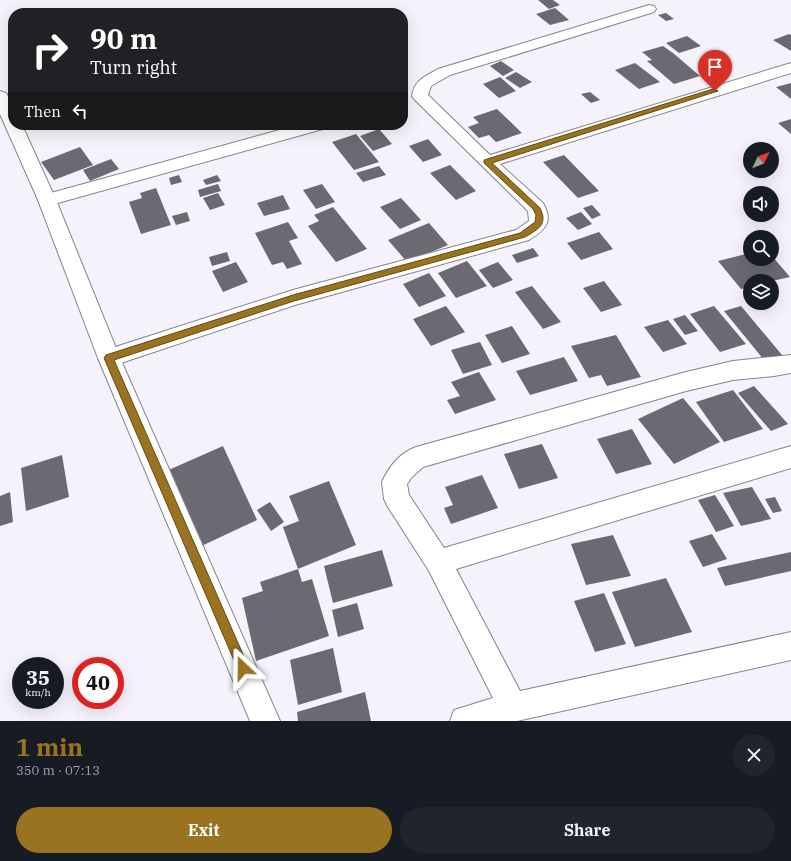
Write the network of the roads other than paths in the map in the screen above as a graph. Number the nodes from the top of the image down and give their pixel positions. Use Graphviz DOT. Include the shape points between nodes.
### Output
graph roads {
  1 [pos="649,9"];
  2 [pos="791,68"];
  3 [pos="412,99"];
  4 [pos="2,107"];
  5 [pos="8,120"];
  6 [pos="13,130"];
  7 [pos="299,130"];
  8 [pos="487,162"];
  9 [pos="46,200"];
  10 [pos="109,358"];
  11 [pos="788,369"];
  12 [pos="791,457"];
  13 [pos="438,562"];
  14 [pos="791,646"];
  15 [pos="513,707"];
  16 [pos="265,721"];
  17 [pos="465,721"];
  1 -- 3 [label="street" via="564,33 444,72 425,82"];
  2 -- 8 [label="street"];
  3 -- 8 [label="street"];
  4 -- 5 [label="street"];
  6 -- 9 [label="street"];
  7 -- 9 [label="street"];
  8 -- 10 [label="street" via="536,208 540,215 539,223 533,229 522,235 293,298"];
  9 -- 10 [label="street"];
  10 -- 16 [label="street"];
  11 -- 13 [label="street" via="732,371 669,386 416,458 403,469 394,482 397,499"];
  12 -- 13 [label="street"];
  13 -- 15 [label="street"];
  14 -- 15 [label="street"];
  15 -- 17 [label="street"];
}
